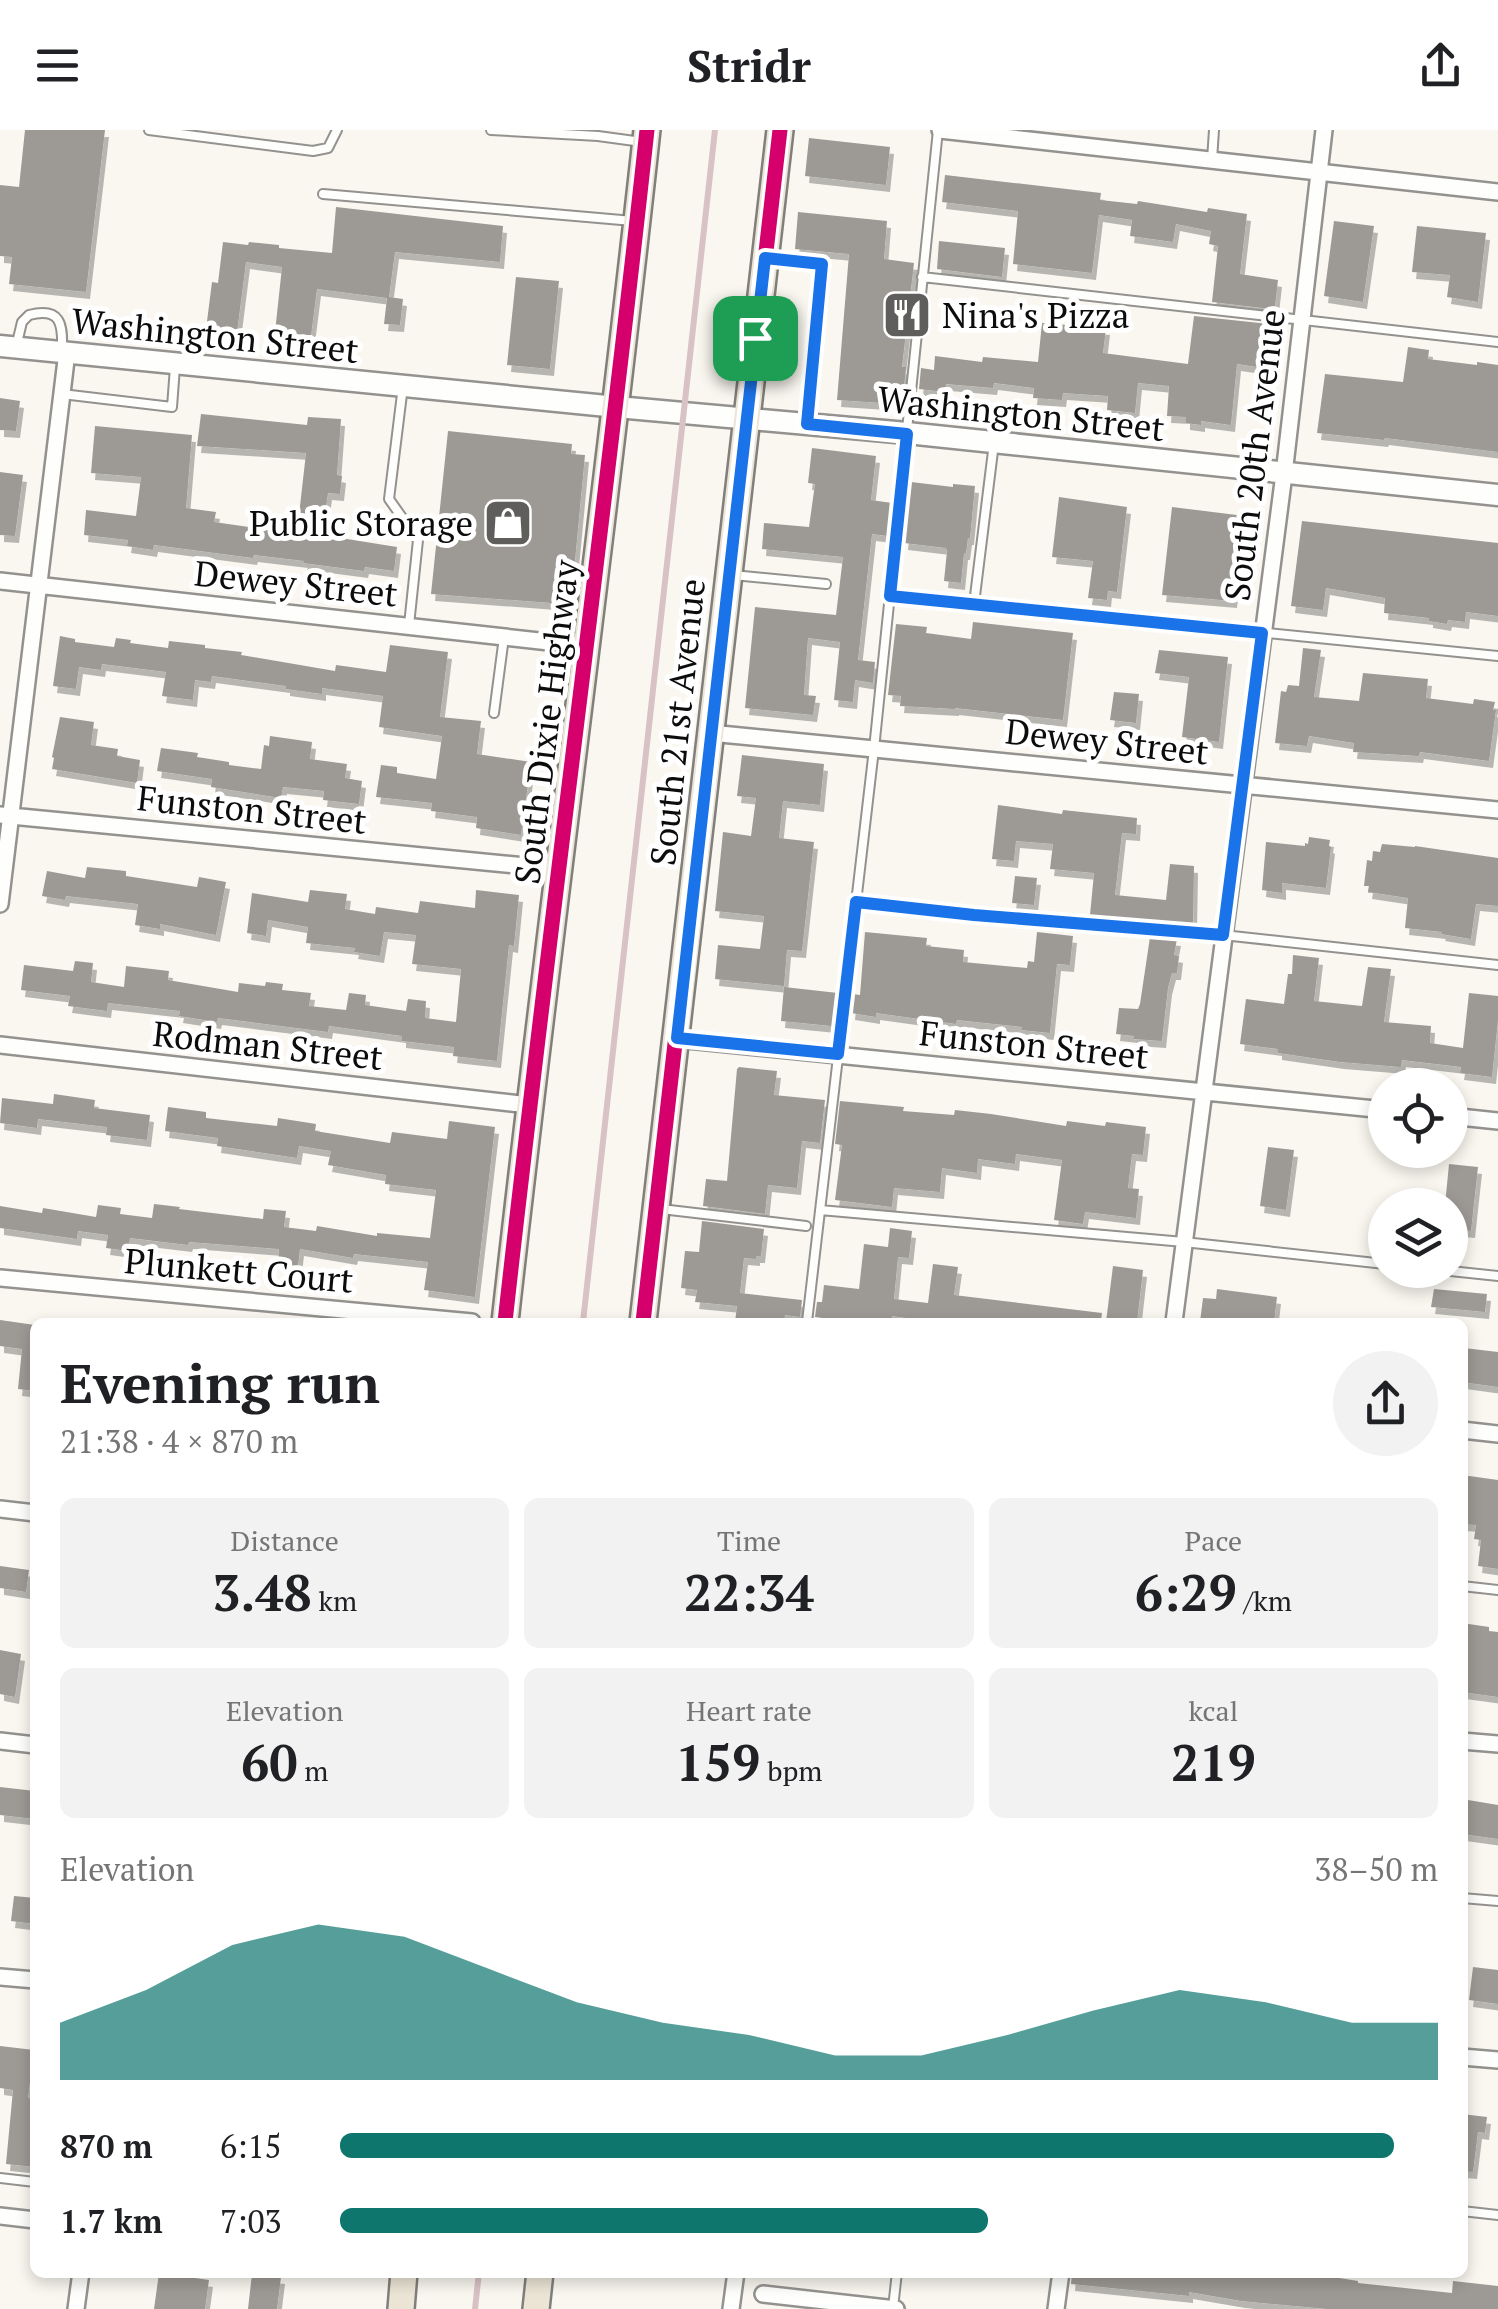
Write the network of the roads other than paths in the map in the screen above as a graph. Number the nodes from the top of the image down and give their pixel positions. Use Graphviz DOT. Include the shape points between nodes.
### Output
graph roads {
  1 [pos="149,130"];
  2 [pos="337,130"];
  3 [pos="491,130"];
  4 [pos="780,130"];
  5 [pos="939,130"];
  6 [pos="1214,130"];
  7 [pos="1324,130"];
  8 [pos="647,136"];
  9 [pos="1212,160"];
  10 [pos="1319,172"];
  11 [pos="1498,192"];
  12 [pos="323,194"];
  13 [pos="638,222"];
  14 [pos="765,258"];
  15 [pos="922,277"];
  16 [pos="1302,320"];
  17 [pos="1498,342"];
  18 [pos="8,347"];
  19 [pos="65,352"];
  20 [pos="176,363"];
  21 [pos="402,386"];
  22 [pos="62,394"];
  23 [pos="616,407"];
  24 [pos="746,419"];
  25 [pos="807,424"];
  26 [pos="907,434"];
  27 [pos="994,443"];
  28 [pos="1284,474"];
  29 [pos="1498,496"];
  30 [pos="729,574"];
  31 [pos="0,581"];
  32 [pos="826,584"];
  33 [pos="40,585"];
  34 [pos="890,596"];
  35 [pos="974,604"];
  36 [pos="408,625"];
  37 [pos="1262,633"];
  38 [pos="504,636"];
  39 [pos="586,646"];
  40 [pos="1498,656"];
  41 [pos="494,713"];
  42 [pos="710,733"];
  43 [pos="874,749"];
  44 [pos="1242,785"];
  45 [pos="1498,810"];
  46 [pos="6,816"];
  47 [pos="557,869"];
  48 [pos="856,902"];
  49 [pos="0,904"];
  50 [pos="1223,935"];
  51 [pos="1498,966"];
  52 [pos="677,1038"];
  53 [pos="0,1045"];
  54 [pos="838,1054"];
  55 [pos="1204,1091"];
  56 [pos="529,1105"];
  57 [pos="1368,1108"];
  58 [pos="1468,1118"];
  59 [pos="1498,1121"];
  60 [pos="657,1208"];
  61 [pos="820,1210"];
  62 [pos="806,1226"];
  63 [pos="1184,1242"];
  64 [pos="1368,1262"];
  65 [pos="1468,1273"];
  66 [pos="1498,1276"];
  67 [pos="0,1278"];
  68 [pos="429,1318"];
  69 [pos="505,1318"];
  70 [pos="644,1318"];
  71 [pos="807,1318"];
  72 [pos="1174,1318"];
  73 [pos="1468,1431"];
  74 [pos="1498,1434"];
  75 [pos="0,1509"];
  76 [pos="30,1512"];
  77 [pos="1468,1587"];
  78 [pos="1498,1590"];
  79 [pos="0,1741"];
  80 [pos="1468,1742"];
  81 [pos="30,1744"];
  82 [pos="1498,1744"];
  83 [pos="1468,1898"];
  84 [pos="1498,1901"];
  85 [pos="0,1976"];
  86 [pos="30,1979"];
  87 [pos="1468,2057"];
  88 [pos="1498,2060"];
  89 [pos="0,2178"];
  90 [pos="30,2181"];
  91 [pos="1468,2212"];
  92 [pos="1498,2214"];
  93 [pos="0,2216"];
  94 [pos="30,2219"];
  95 [pos="80,2278"];
  96 [pos="404,2278"];
  97 [pos="539,2278"];
  98 [pos="735,2278"];
  99 [pos="897,2278"];
  100 [pos="1060,2278"];
  101 [pos="763,2294"];
  102 [pos="76,2309"];
  103 [pos="401,2309"];
  104 [pos="536,2309"];
  105 [pos="731,2309"];
  106 [pos="894,2309"];
  107 [pos="1056,2309"];
  1 -- 2 [label="lane" via="314,151 328,148"];
  3 -- 8 [label="lane"];
  4 -- 14 [label="main road, South 21st Avenue"];
  5 -- 9 [label="street"];
  5 -- 15 [label="lane"];
  6 -- 9 [label="lane"];
  7 -- 10 [label="street, South 20th Avenue"];
  8 -- 13 [label="main road, South Dixie Highway"];
  9 -- 10 [label="street"];
  10 -- 11 [label="street"];
  10 -- 16 [label="street, South 20th Avenue"];
  12 -- 13 [label="lane"];
  13 -- 23 [label="main road, South Dixie Highway"];
  14 -- 24 [label="main road, South 21st Avenue"];
  14 -- 25 [label="lane" via="822,264"];
  15 -- 16 [label="lane"];
  15 -- 26 [label="lane"];
  16 -- 17 [label="lane"];
  16 -- 28 [label="street, South 20th Avenue"];
  18 -- 19 [label="street, Washington Street"];
  18 -- 19 [label="lane" via="29,314 50,313 61,324"];
  19 -- 20 [label="street, Washington Street"];
  19 -- 22 [label="street"];
  20 -- 21 [label="street, Washington Street"];
  20 -- 22 [label="lane" via="172,406"];
  21 -- 23 [label="street, Washington Street"];
  21 -- 36 [label="lane" via="389,499 418,540"];
  22 -- 33 [label="street"];
  23 -- 24 [label="street, Washington Street"];
  23 -- 39 [label="main road, South Dixie Highway"];
  24 -- 25 [label="street, Washington Street"];
  24 -- 30 [label="main road, South 21st Avenue"];
  25 -- 26 [label="street, Washington Street"];
  26 -- 27 [label="street, Washington Street"];
  26 -- 34 [label="lane"];
  27 -- 28 [label="street, Washington Street"];
  27 -- 35 [label="lane"];
  28 -- 29 [label="street, Washington Street"];
  28 -- 37 [label="street, South 20th Avenue"];
  30 -- 32 [label="lane"];
  30 -- 42 [label="main road, South 21st Avenue"];
  31 -- 33 [label="street, Dewey Street"];
  33 -- 36 [label="street, Dewey Street"];
  33 -- 46 [label="street"];
  34 -- 35 [label="lane"];
  34 -- 43 [label="lane"];
  35 -- 37 [label="lane"];
  36 -- 38 [label="street, Dewey Street"];
  37 -- 40 [label="lane"];
  37 -- 44 [label="street, South 20th Avenue"];
  38 -- 39 [label="street, Dewey Street"];
  38 -- 41 [label="lane"];
  39 -- 47 [label="main road, South Dixie Highway"];
  42 -- 43 [label="street, Dewey Street"];
  42 -- 52 [label="main road, South 21st Avenue"];
  43 -- 44 [label="street, Dewey Street"];
  43 -- 48 [label="lane"];
  44 -- 45 [label="street, Dewey Street"];
  44 -- 50 [label="street, South 20th Avenue"];
  46 -- 47 [label="street, Funston Street"];
  46 -- 49 [label="street"];
  47 -- 56 [label="main road, South Dixie Highway"];
  48 -- 50 [label="lane"];
  48 -- 54 [label="lane"];
  50 -- 51 [label="lane"];
  50 -- 55 [label="street, South 20th Avenue"];
  52 -- 54 [label="street, Funston Street"];
  52 -- 60 [label="main road, South 21st Avenue"];
  53 -- 56 [label="street, Rodman Street"];
  54 -- 55 [label="street, Funston Street"];
  54 -- 61 [label="lane"];
  55 -- 57 [label="street, Funston Street"];
  55 -- 63 [label="street, South 20th Avenue"];
  56 -- 69 [label="main road, South Dixie Highway"];
  58 -- 59 [label="street"];
  60 -- 62 [label="lane"];
  60 -- 70 [label="main road, South 21st Avenue"];
  61 -- 63 [label="lane"];
  61 -- 71 [label="lane"];
  63 -- 64 [label="lane"];
  63 -- 72 [label="street, South 20th Avenue"];
  65 -- 66 [label="lane"];
  67 -- 68 [label="street, Plunkett Court"];
  73 -- 74 [label="street"];
  75 -- 76 [label="street"];
  77 -- 78 [label="lane"];
  79 -- 81 [label="street"];
  80 -- 82 [label="street"];
  83 -- 84 [label="lane"];
  85 -- 86 [label="street"];
  87 -- 88 [label="street"];
  89 -- 90 [label="lane"];
  91 -- 92 [label="lane"];
  93 -- 94 [label="street"];
  95 -- 102 [label="street"];
  96 -- 103 [label="main road"];
  97 -- 104 [label="main road"];
  98 -- 105 [label="street"];
  99 -- 106 [label="lane"];
  100 -- 107 [label="street"];
  101 -- 106 [label="street"];
}
